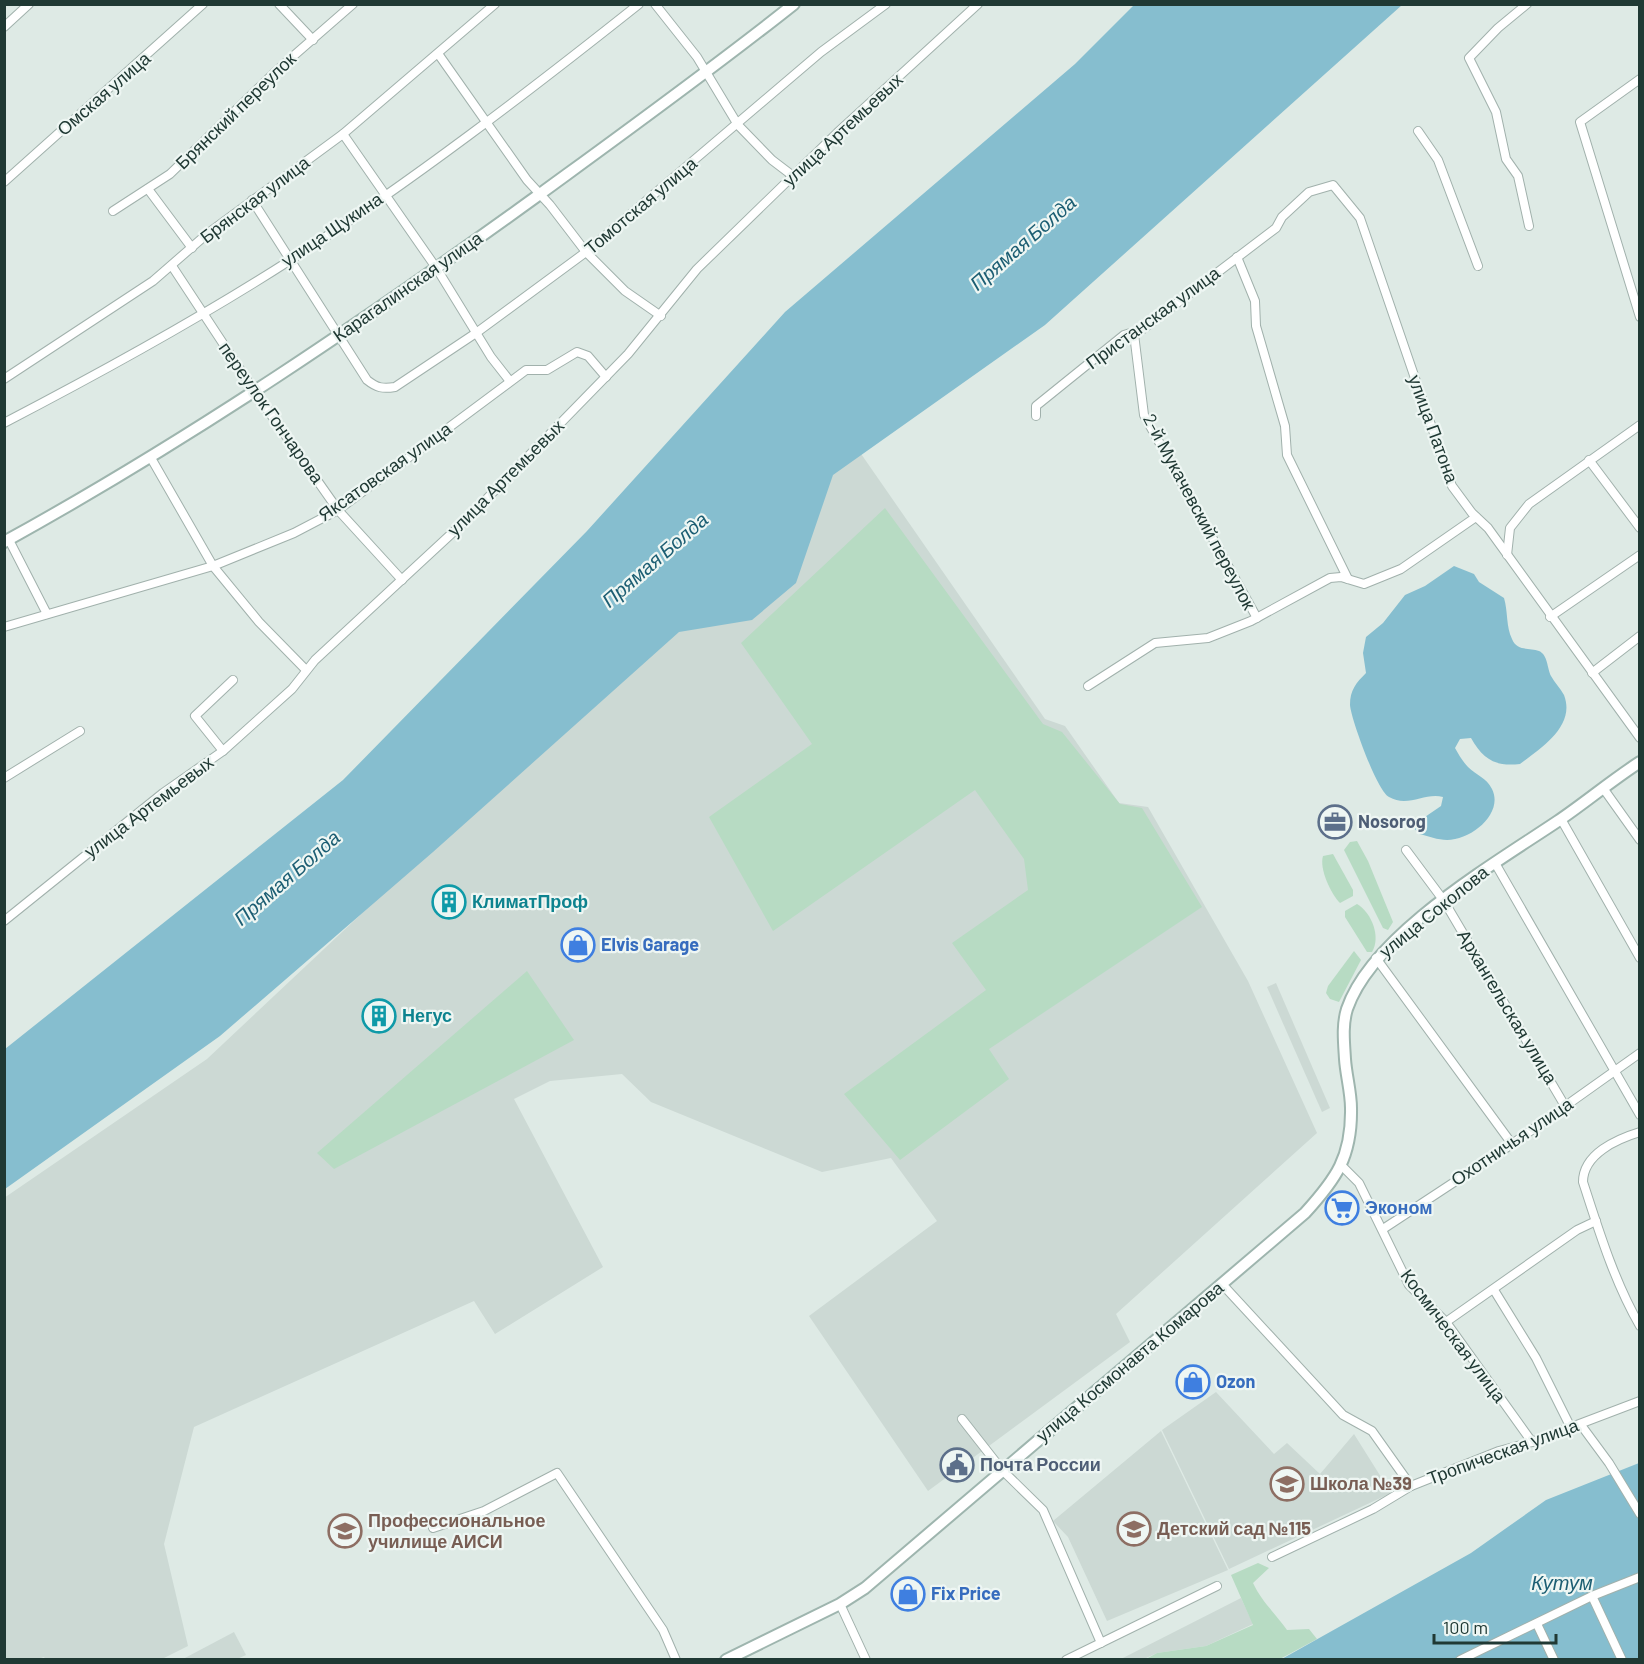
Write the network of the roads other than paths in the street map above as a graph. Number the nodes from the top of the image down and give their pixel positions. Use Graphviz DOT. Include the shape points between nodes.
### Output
graph roads {
  1 [pos="29,4"];
  2 [pos="203,4"];
  3 [pos="279,4"];
  4 [pos="353,4"];
  5 [pos="495,4"];
  6 [pos="639,4"];
  7 [pos="656,4"];
  8 [pos="794,4"];
  9 [pos="886,4"];
  10 [pos="978,4"];
  11 [pos="1527,4"];
  12 [pos="4,27"];
  13 [pos="313,40"];
  14 [pos="439,55"];
  15 [pos="707,73"];
  16 [pos="1640,79"];
  17 [pos="484,121"];
  18 [pos="738,125"];
  19 [pos="1418,131"];
  20 [pos="343,134"];
  21 [pos="793,176"];
  22 [pos="4,182"];
  23 [pos="1333,185"];
  24 [pos="148,189"];
  25 [pos="386,194"];
  26 [pos="539,194"];
  27 [pos="252,200"];
  28 [pos="113,211"];
  29 [pos="1529,226"];
  30 [pos="192,248"];
  31 [pos="586,252"];
  32 [pos="1237,257"];
  33 [pos="291,259"];
  34 [pos="172,266"];
  35 [pos="1478,266"];
  36 [pos="437,269"];
  37 [pos="203,314"];
  38 [pos="661,316"];
  39 [pos="1640,317"];
  40 [pos="476,333"];
  41 [pos="1134,334"];
  42 [pos="339,335"];
  43 [pos="606,377"];
  44 [pos="4,379"];
  45 [pos="509,380"];
  46 [pos="255,392"];
  47 [pos="1036,416"];
  48 [pos="4,423"];
  49 [pos="1640,425"];
  50 [pos="151,458"];
  51 [pos="1588,460"];
  52 [pos="338,510"];
  53 [pos="1476,517"];
  54 [pos="1640,528"];
  55 [pos="6,538"];
  56 [pos="1507,555"];
  57 [pos="1640,555"];
  58 [pos="213,566"];
  59 [pos="1348,579"];
  60 [pos="402,580"];
  61 [pos="47,614"];
  62 [pos="1550,617"];
  63 [pos="1257,618"];
  64 [pos="4,627"];
  65 [pos="1640,636"];
  66 [pos="306,670"];
  67 [pos="1592,673"];
  68 [pos="233,680"];
  69 [pos="1088,686"];
  70 [pos="80,731"];
  71 [pos="1640,738"];
  72 [pos="223,751"];
  73 [pos="1639,764"];
  74 [pos="4,778"];
  75 [pos="1603,788"];
  76 [pos="1561,819"];
  77 [pos="1640,840"];
  78 [pos="1406,850"];
  79 [pos="1495,863"];
  80 [pos="1444,901"];
  81 [pos="4,921"];
  82 [pos="1376,958"];
  83 [pos="1640,958"];
  84 [pos="1640,1053"];
  85 [pos="1614,1071"];
  86 [pos="1565,1106"];
  87 [pos="1640,1115"];
  88 [pos="1640,1132"];
  89 [pos="1512,1144"];
  90 [pos="1342,1166"];
  91 [pos="1596,1221"];
  92 [pos="1383,1229"];
  93 [pos="1222,1284"];
  94 [pos="1494,1290"];
  95 [pos="1446,1322"];
  96 [pos="1640,1326"];
  97 [pos="1640,1401"];
  98 [pos="962,1419"];
  99 [pos="1581,1425"];
  100 [pos="1571,1428"];
  101 [pos="1532,1442"];
  102 [pos="1002,1470"];
  103 [pos="1411,1486"];
  104 [pos="1638,1511"];
  105 [pos="433,1528"];
  106 [pos="1272,1557"];
  107 [pos="1640,1577"];
  108 [pos="1217,1586"];
  109 [pos="1592,1596"];
  110 [pos="840,1604"];
  111 [pos="1537,1624"];
  112 [pos="1101,1642"];
  113 [pos="676,1659"];
  114 [pos="726,1659"];
  115 [pos="866,1659"];
  116 [pos="1066,1659"];
  117 [pos="1460,1659"];
  118 [pos="1554,1659"];
  119 [pos="1622,1659"];
  1 -- 12 [label="street"];
  2 -- 22 [label="street, Омская улица"];
  3 -- 13 [label="street"];
  4 -- 13 [label="street, Брянский переулок"];
  5 -- 14 [label="street, Брянская улица"];
  6 -- 17 [label="street, улица Щукина"];
  7 -- 15 [label="street"];
  8 -- 15 [label="main road, Карагалинская улица"];
  9 -- 18 [label="street, Томотская улица" via="821,52"];
  10 -- 21 [label="street, улица Артемьевых"];
  11 -- 29 [label="street" via="1469,58 1496,112 1506,159 1518,176"];
  13 -- 24 [label="street, Брянский переулок" via="193,153"];
  14 -- 17 [label="street"];
  14 -- 20 [label="street, Брянская улица"];
  15 -- 18 [label="street"];
  15 -- 26 [label="main road, Карагалинская улица"];
  16 -- 39 [label="street" via="1580,122"];
  17 -- 25 [label="street, улица Щукина"];
  17 -- 26 [label="street"];
  18 -- 21 [label="street"];
  18 -- 31 [label="street, Томотская улица"];
  19 -- 35 [label="street" via="1438,160"];
  20 -- 25 [label="street"];
  20 -- 27 [label="street, Брянская улица"];
  21 -- 38 [label="street, улица Артемьевых" via="697,269"];
  23 -- 32 [label="street, Пристанская улица" via="1309,192 1276,228"];
  23 -- 53 [label="street, улица Патона" via="1360,218 1428,425 1452,486"];
  24 -- 28 [label="street, Брянский переулок"];
  24 -- 30 [label="street"];
  25 -- 33 [label="street, улица Щукина"];
  25 -- 36 [label="street"];
  26 -- 31 [label="street"];
  26 -- 36 [label="main road, Карагалинская улица"];
  27 -- 30 [label="street, Брянская улица"];
  27 -- 33 [label="street"];
  30 -- 34 [label="street, Брянская улица"];
  31 -- 38 [label="street" via="625,291"];
  31 -- 40 [label="street, Томотская улица"];
  32 -- 41 [label="street, Пристанская улица"];
  32 -- 59 [label="street" via="1255,300 1256,326 1285,426 1287,455"];
  33 -- 37 [label="street, улица Щукина"];
  33 -- 42 [label="street"];
  34 -- 37 [label="street, переулок Гончарова"];
  34 -- 44 [label="street, Брянская улица"];
  36 -- 40 [label="street"];
  36 -- 42 [label="main road, Карагалинская улица"];
  37 -- 46 [label="street, переулок Гончарова"];
  37 -- 48 [label="street, улица Щукина"];
  38 -- 43 [label="street, улица Артемьевых"];
  40 -- 42 [label="street, Томотская улица" via="405,382 384,389 367,380"];
  40 -- 45 [label="street"];
  41 -- 47 [label="street, Пристанская улица" via="1124,335 1036,406"];
  41 -- 63 [label="street, 2-й Мукачевский переулок" via="1144,415"];
  42 -- 46 [label="main road, Карагалинская улица"];
  43 -- 45 [label="street, Яксатовская улица" via="588,356 577,352 547,370 526,370"];
  43 -- 60 [label="street, улица Артемьевых"];
  45 -- 52 [label="street, Яксатовская улица"];
  46 -- 50 [label="main road, Карагалинская улица"];
  46 -- 52 [label="street, переулок Гончарова"];
  49 -- 51 [label="street"];
  50 -- 55 [label="main road, Карагалинская улица"];
  50 -- 58 [label="street"];
  51 -- 54 [label="street"];
  51 -- 56 [label="street" via="1529,504 1510,528"];
  52 -- 58 [label="street, Яксатовская улица" via="294,533"];
  52 -- 60 [label="street, переулок Гончарова"];
  53 -- 56 [label="street, улица Патона"];
  53 -- 59 [label="street" via="1401,569 1364,584"];
  55 -- 61 [label="street"];
  56 -- 62 [label="street, улица Патона"];
  57 -- 62 [label="street"];
  58 -- 61 [label="street, Яксатовская улица"];
  58 -- 66 [label="street" via="259,622"];
  59 -- 63 [label="street" via="1330,578"];
  60 -- 66 [label="street, улица Артемьевых"];
  61 -- 64 [label="street, Яксатовская улица"];
  62 -- 67 [label="street, улица Патона"];
  63 -- 69 [label="street" via="1208,638 1155,642"];
  65 -- 67 [label="street"];
  66 -- 72 [label="street, улица Артемьевых" via="292,689"];
  67 -- 71 [label="street, улица Патона"];
  68 -- 72 [label="street" via="195,716"];
  70 -- 74 [label="street"];
  72 -- 81 [label="street, улица Артемьевых" via="163,793"];
  73 -- 75 [label="main road, улица Соколова"];
  75 -- 76 [label="main road, улица Соколова"];
  75 -- 77 [label="street"];
  76 -- 79 [label="main road, улица Соколова"];
  76 -- 83 [label="street"];
  78 -- 80 [label="street, Архангельская улица"];
  79 -- 80 [label="main road, улица Соколова"];
  79 -- 85 [label="street"];
  80 -- 82 [label="main road, улица Соколова"];
  80 -- 86 [label="street, Архангельская улица"];
  82 -- 89 [label="street"];
  82 -- 90 [label="main road, улица Соколова" via="1353,994 1344,1025 1352,1108"];
  84 -- 85 [label="street, Охотничья улица"];
  85 -- 86 [label="street, Охотничья улица"];
  85 -- 87 [label="street"];
  86 -- 89 [label="street, Охотничья улица"];
  88 -- 91 [label="street" via="1613,1141 1587,1165 1583,1174"];
  89 -- 92 [label="street, Охотничья улица"];
  90 -- 92 [label="street, Космическая улица" via="1359,1183"];
  90 -- 93 [label="main road, улица Космонавта Комарова" via="1329,1188 1305,1213"];
  91 -- 94 [label="street" via="1577,1230"];
  91 -- 96 [label="street" via="1625,1301"];
  92 -- 95 [label="street, Космическая улица" via="1409,1285"];
  93 -- 102 [label="main road, улица Космонавта Комарова"];
  93 -- 103 [label="street" via="1344,1415 1372,1431"];
  94 -- 95 [label="street"];
  94 -- 100 [label="street" via="1536,1358"];
  95 -- 101 [label="street, Космическая улица"];
  97 -- 99 [label="street, Тропическая улица"];
  98 -- 102 [label="street"];
  99 -- 100 [label="street, Тропическая улица"];
  99 -- 104 [label="street"];
  100 -- 101 [label="street, Тропическая улица"];
  101 -- 103 [label="street, Тропическая улица" via="1499,1450"];
  102 -- 110 [label="main road, улица Космонавта Комарова" via="865,1588"];
  102 -- 112 [label="street" via="1034,1499 1051,1523"];
  103 -- 106 [label="street, Тропическая улица" via="1373,1509"];
  105 -- 113 [label="street" via="484,1511 557,1473 663,1630"];
  107 -- 109 [label="street"];
  108 -- 112 [label="street"];
  109 -- 111 [label="street"];
  109 -- 119 [label="street"];
  110 -- 114 [label="main road, улица Космонавта Комарова"];
  110 -- 115 [label="street"];
  111 -- 117 [label="street"];
  111 -- 118 [label="street"];
  112 -- 116 [label="street"];
}
